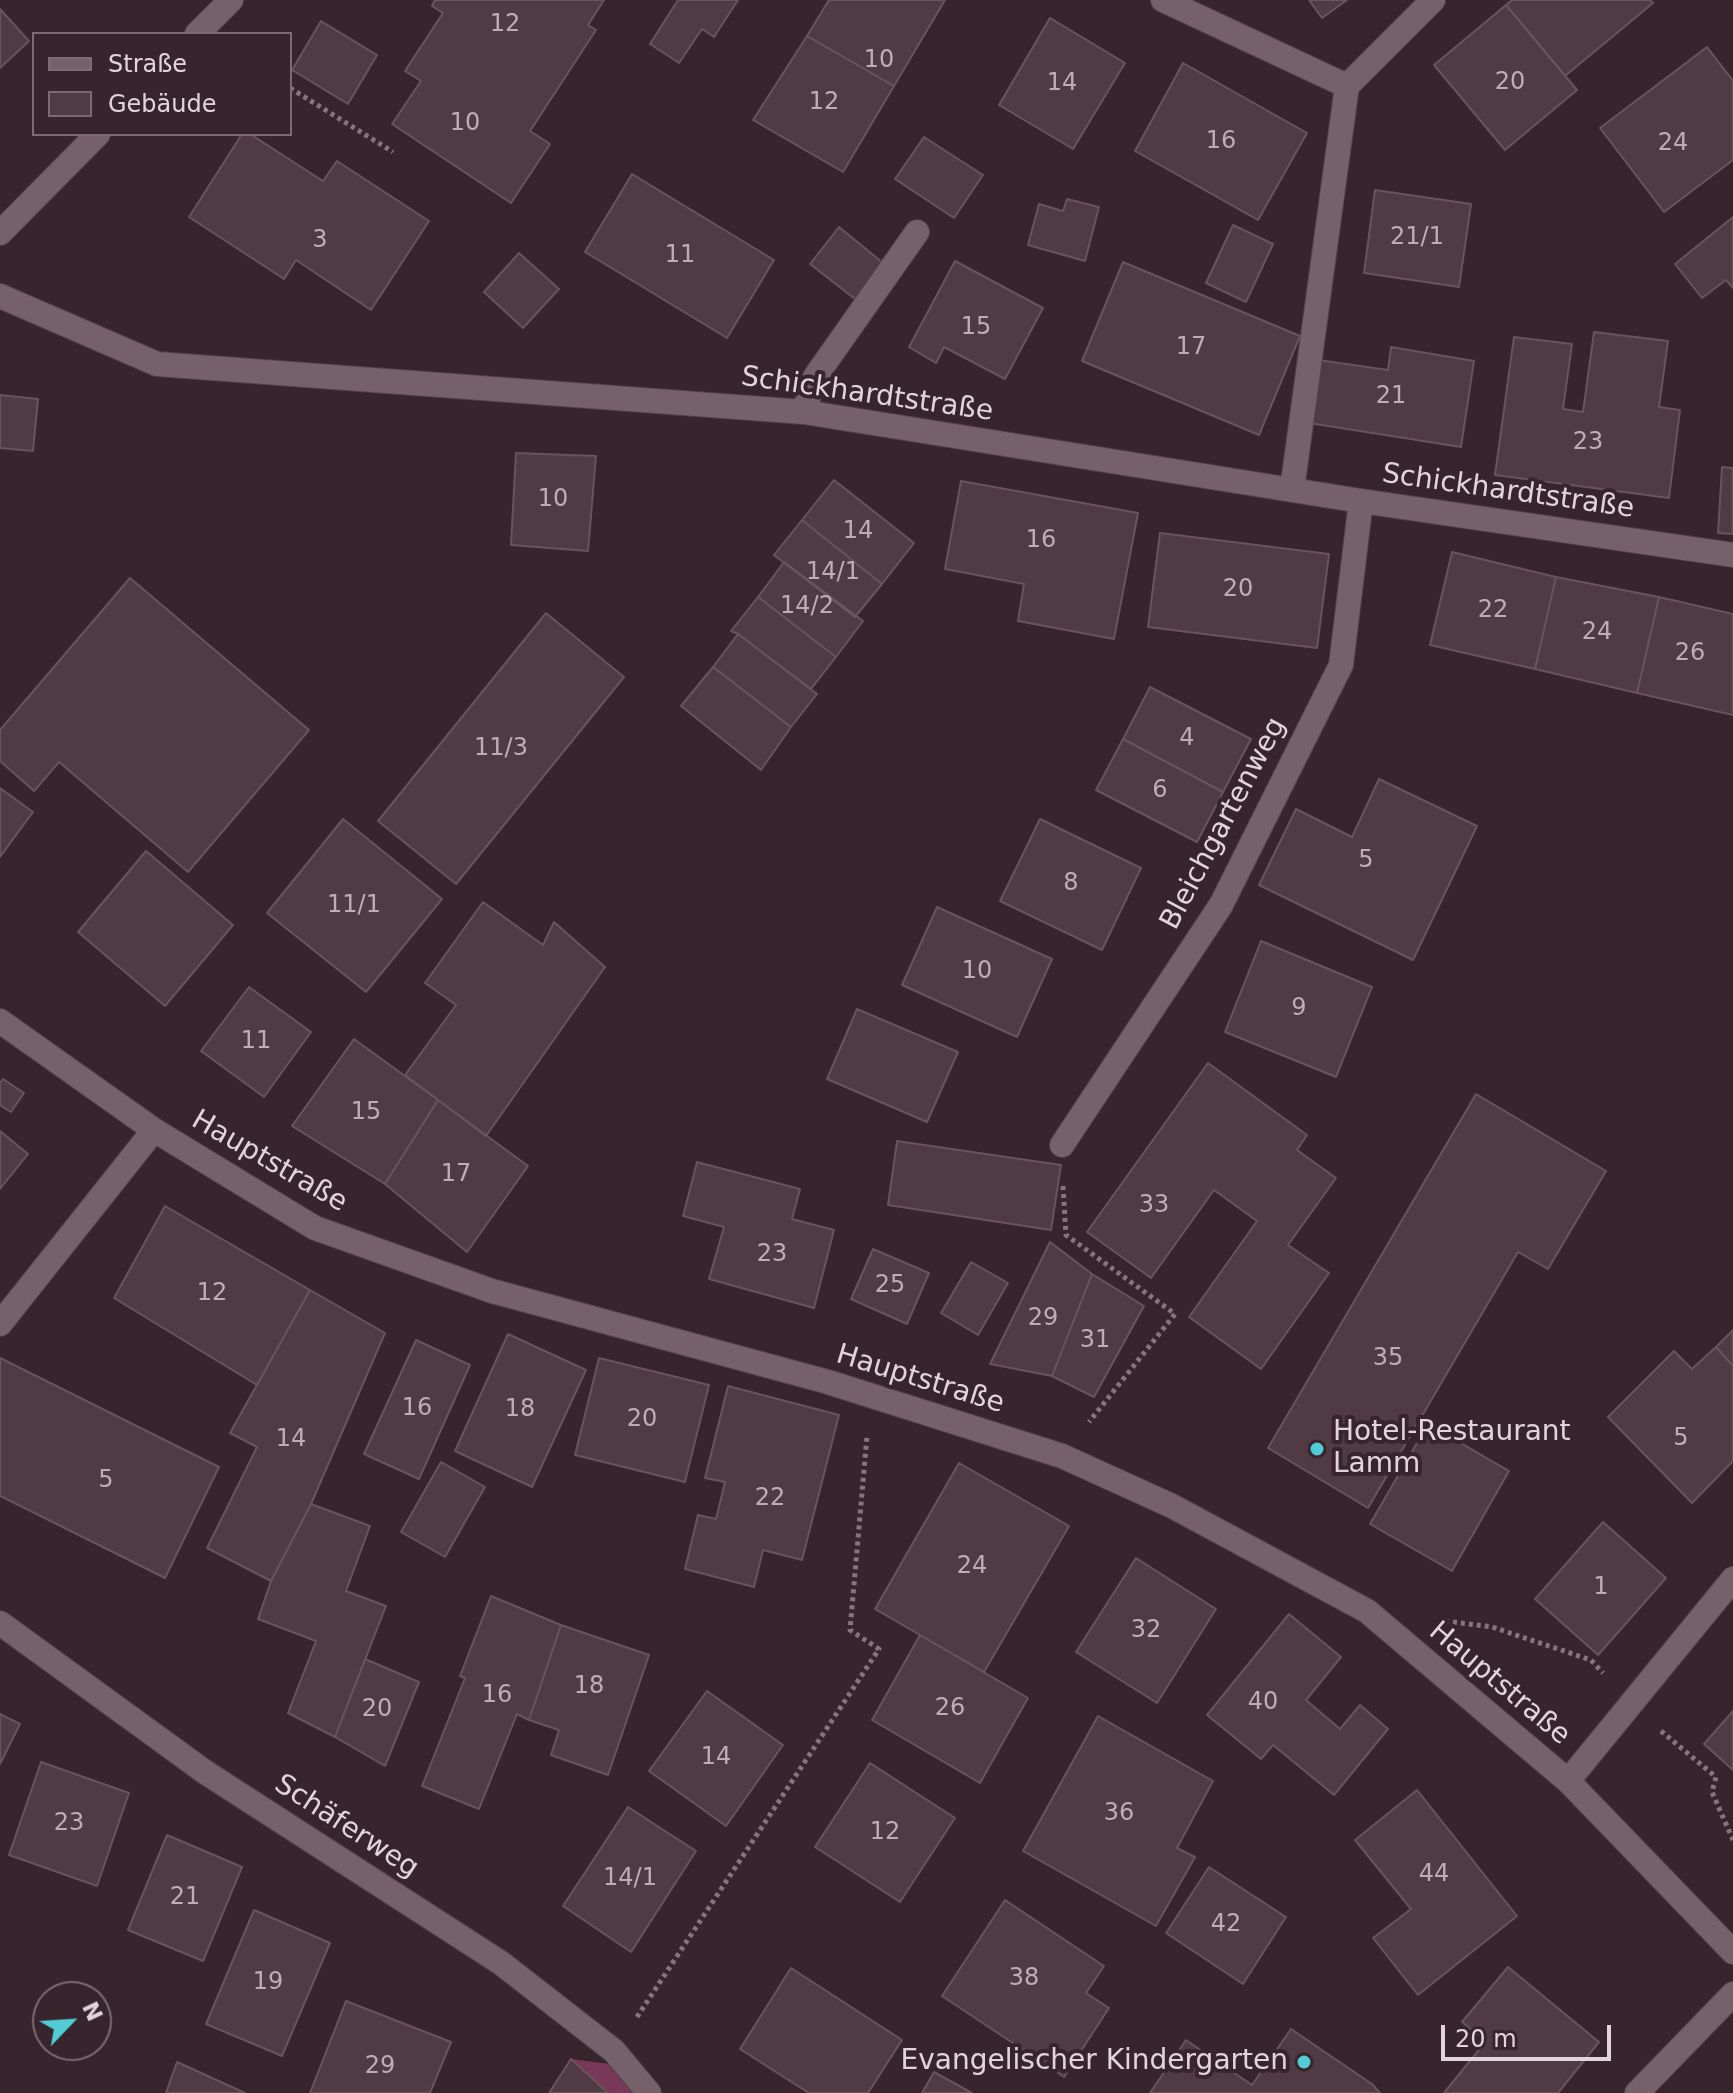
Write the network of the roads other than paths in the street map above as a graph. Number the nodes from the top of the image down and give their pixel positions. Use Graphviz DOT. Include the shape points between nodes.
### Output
graph roads {
  1 [pos="231,0"];
  2 [pos="1163,0"];
  3 [pos="1433,0"];
  4 [pos="199,32"];
  5 [pos="1347,86"];
  6 [pos="96,136"];
  7 [pos="917,232"];
  8 [pos="0,233"];
  9 [pos="0,296"];
  10 [pos="804,412"];
  11 [pos="1292,490"];
  12 [pos="1361,501"];
  13 [pos="1733,555"];
  14 [pos="0,1021"];
  15 [pos="154,1130"];
  16 [pos="1062,1145"];
  17 [pos="0,1324"];
  18 [pos="1733,1579"];
  19 [pos="0,1623"];
  20 [pos="1568,1781"];
  21 [pos="1733,1952"];
  22 [pos="1733,1994"];
  23 [pos="649,2093"];
  24 [pos="1637,2093"];
  1 -- 4 [label="street"];
  2 -- 5 [label="street"];
  3 -- 5 [label="street"];
  5 -- 11 [label="street"];
  6 -- 8 [label="street"];
  7 -- 10 [label="street" via="815,377"];
  9 -- 10 [label="street, Schickhardtstraße" via="157,364"];
  10 -- 11 [label="street, Schickhardtstraße"];
  11 -- 12 [label="street, Schickhardtstraße"];
  12 -- 13 [label="street, Schickhardtstraße"];
  12 -- 16 [label="street, Bleichgartenweg" via="1341,665 1221,905"];
  14 -- 15 [label="street, Hauptstraße"];
  15 -- 17 [label="street"];
  15 -- 20 [label="street, Hauptstraße" via="315,1228 492,1291 870,1395 1062,1456 1172,1506 1367,1611"];
  18 -- 20 [label="street"];
  19 -- 23 [label="street, Schäferweg" via="205,1772 501,1963 614,2051"];
  20 -- 21 [label="street, Hauptstraße"];
  22 -- 24 [label="street"];
}
